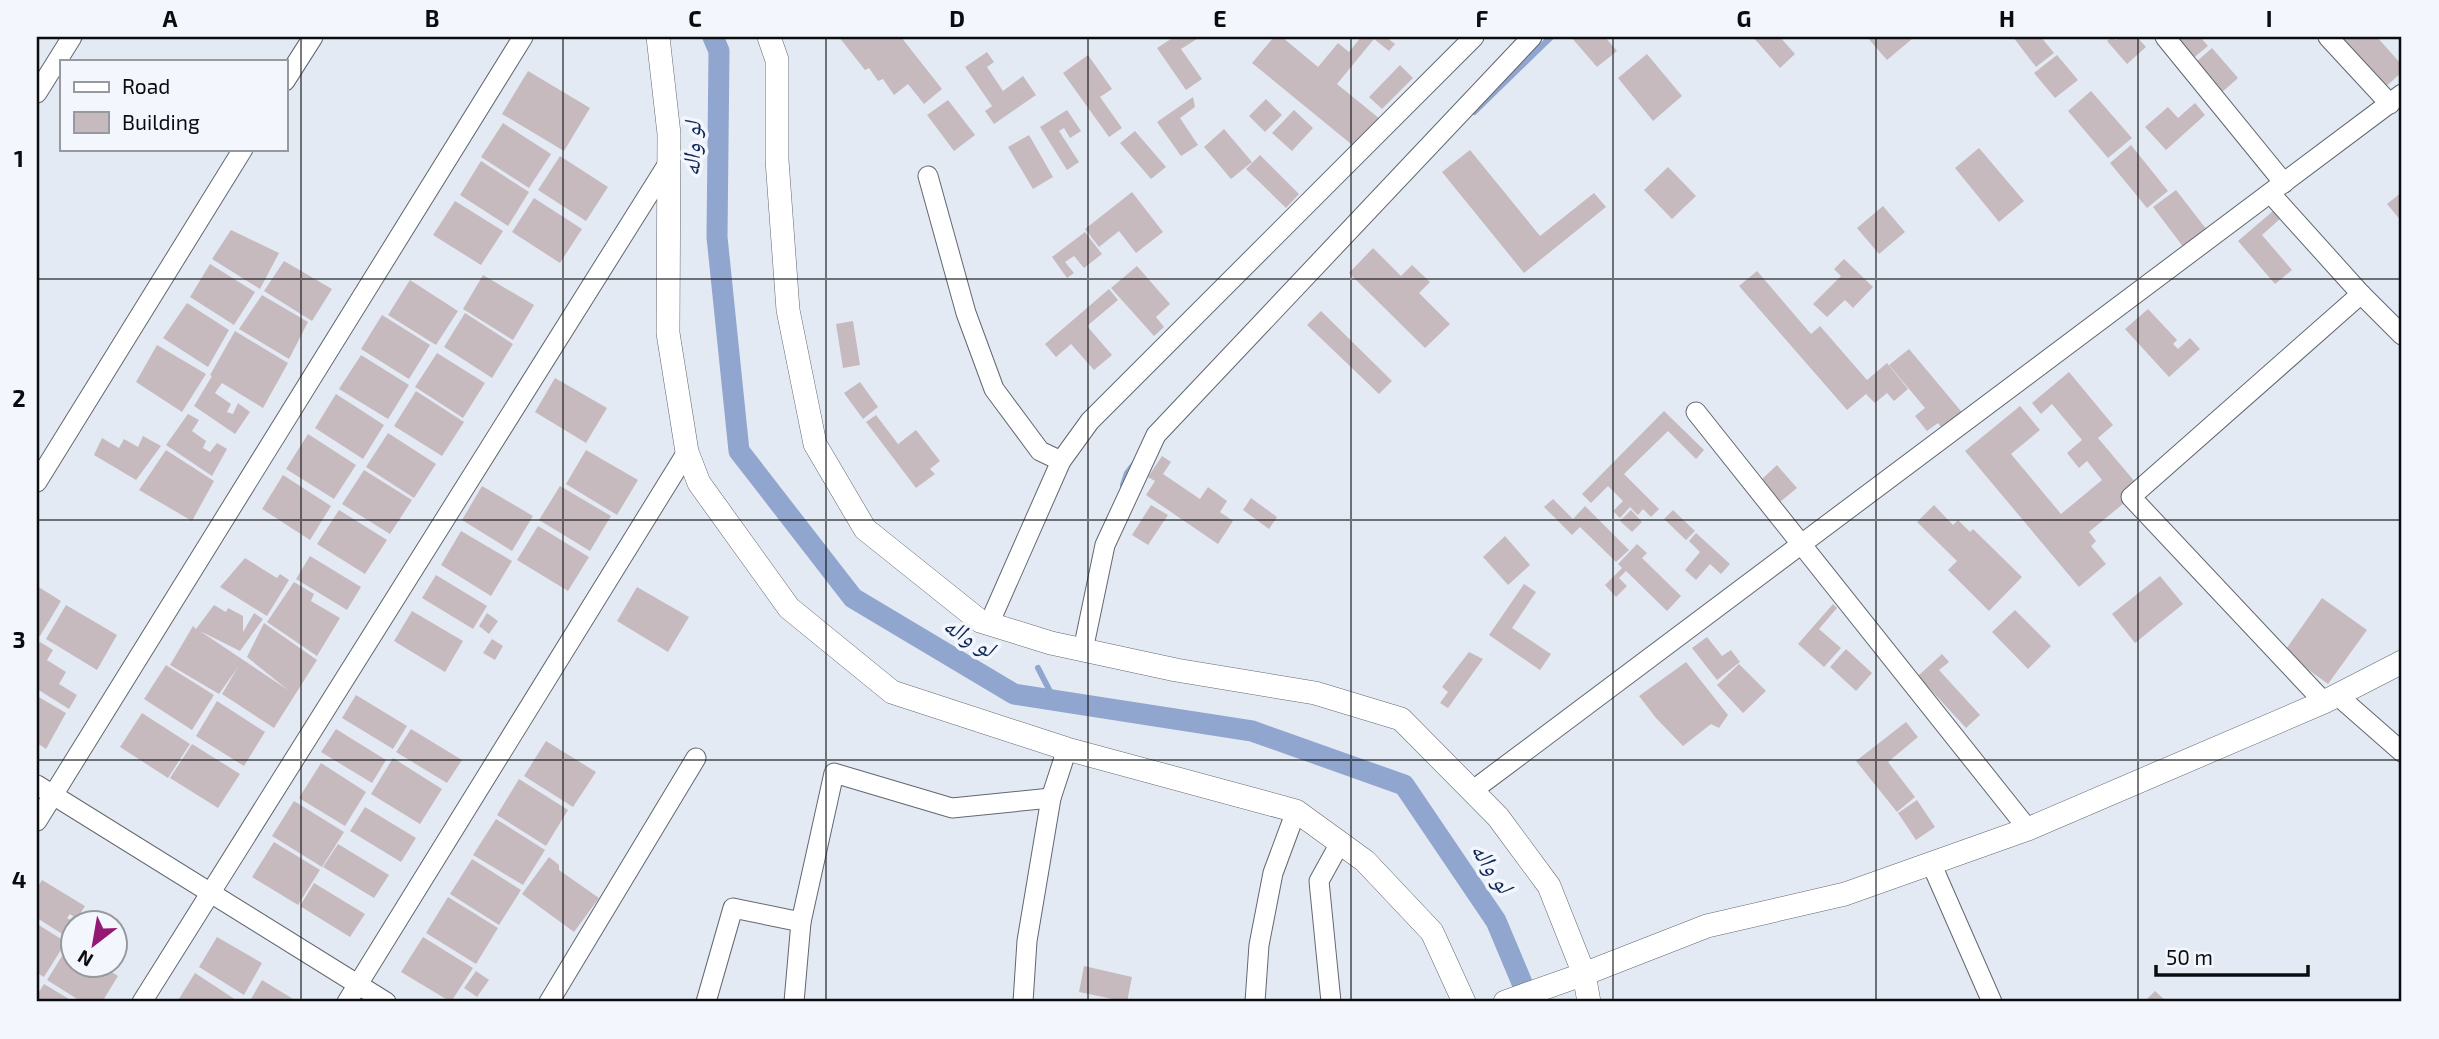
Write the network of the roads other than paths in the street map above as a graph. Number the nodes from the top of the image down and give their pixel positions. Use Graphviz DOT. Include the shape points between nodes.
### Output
graph roads {
  1 [pos="72,37"];
  2 [pos="313,37"];
  3 [pos="523,37"];
  4 [pos="658,37"];
  5 [pos="769,37"];
  6 [pos="1474,37"];
  7 [pos="1532,37"];
  8 [pos="2165,37"];
  9 [pos="2328,37"];
  10 [pos="287,78"];
  11 [pos="37,93"];
  12 [pos="2396,99"];
  13 [pos="242,150"];
  14 [pos="669,162"];
  15 [pos="928,176"];
  16 [pos="2277,188"];
  17 [pos="2361,294"];
  18 [pos="2402,335"];
  19 [pos="1696,412"];
  20 [pos="687,452"];
  21 [pos="1060,461"];
  22 [pos="37,482"];
  23 [pos="1802,546"];
  24 [pos="989,624"];
  25 [pos="1083,650"];
  26 [pos="2402,662"];
  27 [pos="2330,698"];
  28 [pos="1067,749"];
  29 [pos="2402,752"];
  30 [pos="696,758"];
  31 [pos="45,790"];
  32 [pos="1472,791"];
  33 [pos="1051,798"];
  34 [pos="1296,811"];
  35 [pos="37,821"];
  36 [pos="2028,829"];
  37 [pos="1340,843"];
  38 [pos="1931,863"];
  39 [pos="211,893"];
  40 [pos="801,922"];
  41 [pos="1584,974"];
  42 [pos="358,985"];
  43 [pos="142,1002"];
  44 [pos="347,1002"];
  45 [pos="386,1002"];
  46 [pos="549,1002"];
  47 [pos="706,1002"];
  48 [pos="794,1002"];
  49 [pos="1023,1002"];
  50 [pos="1255,1002"];
  51 [pos="1331,1002"];
  52 [pos="1464,1002"];
  53 [pos="1505,1002"];
  54 [pos="1589,1002"];
  55 [pos="1992,1002"];
  1 -- 11 [label="street"];
  2 -- 10 [label="street"];
  3 -- 31 [label="street"];
  4 -- 14 [label="street"];
  5 -- 24 [label="street" via="777,60 777,160 788,310 815,444 865,529"];
  6 -- 21 [label="street" via="1090,421"];
  7 -- 25 [label="street" via="1156,435 1105,545"];
  8 -- 16 [label="street"];
  9 -- 12 [label="street"];
  12 -- 16 [label="street"];
  13 -- 22 [label="street"];
  14 -- 20 [label="street" via="668,333"];
  14 -- 39 [label="street"];
  15 -- 21 [label="street" via="966,313 994,389 1040,451"];
  16 -- 17 [label="street"];
  16 -- 23 [label="street"];
  17 -- 18 [label="street"];
  17 -- 27 [label="street" via="2131,497"];
  19 -- 23 [label="street"];
  20 -- 28 [label="street" via="699,483 789,608 892,692"];
  20 -- 42 [label="street"];
  21 -- 24 [label="street"];
  23 -- 32 [label="street"];
  23 -- 36 [label="street"];
  24 -- 25 [label="street"];
  25 -- 32 [label="street" via="1315,694 1401,719"];
  26 -- 27 [label="street"];
  27 -- 29 [label="street"];
  27 -- 36 [label="street"];
  28 -- 33 [label="street"];
  28 -- 34 [label="street"];
  30 -- 46 [label="street"];
  31 -- 35 [label="street"];
  31 -- 39 [label="street"];
  32 -- 41 [label="street" via="1498,817 1549,886"];
  33 -- 40 [label="street" via="952,808 834,773"];
  33 -- 49 [label="street" via="1027,941"];
  34 -- 37 [label="street"];
  34 -- 50 [label="street" via="1273,873 1259,945"];
  36 -- 38 [label="street"];
  37 -- 51 [label="street" via="1320,881"];
  37 -- 52 [label="street" via="1364,861 1432,932"];
  38 -- 41 [label="street" via="1845,894 1707,926"];
  38 -- 55 [label="street"];
  39 -- 42 [label="street"];
  39 -- 43 [label="street"];
  40 -- 47 [label="street" via="733,908"];
  40 -- 48 [label="street"];
  41 -- 53 [label="street"];
  41 -- 54 [label="street"];
  42 -- 44 [label="street"];
  42 -- 45 [label="street"];
}
